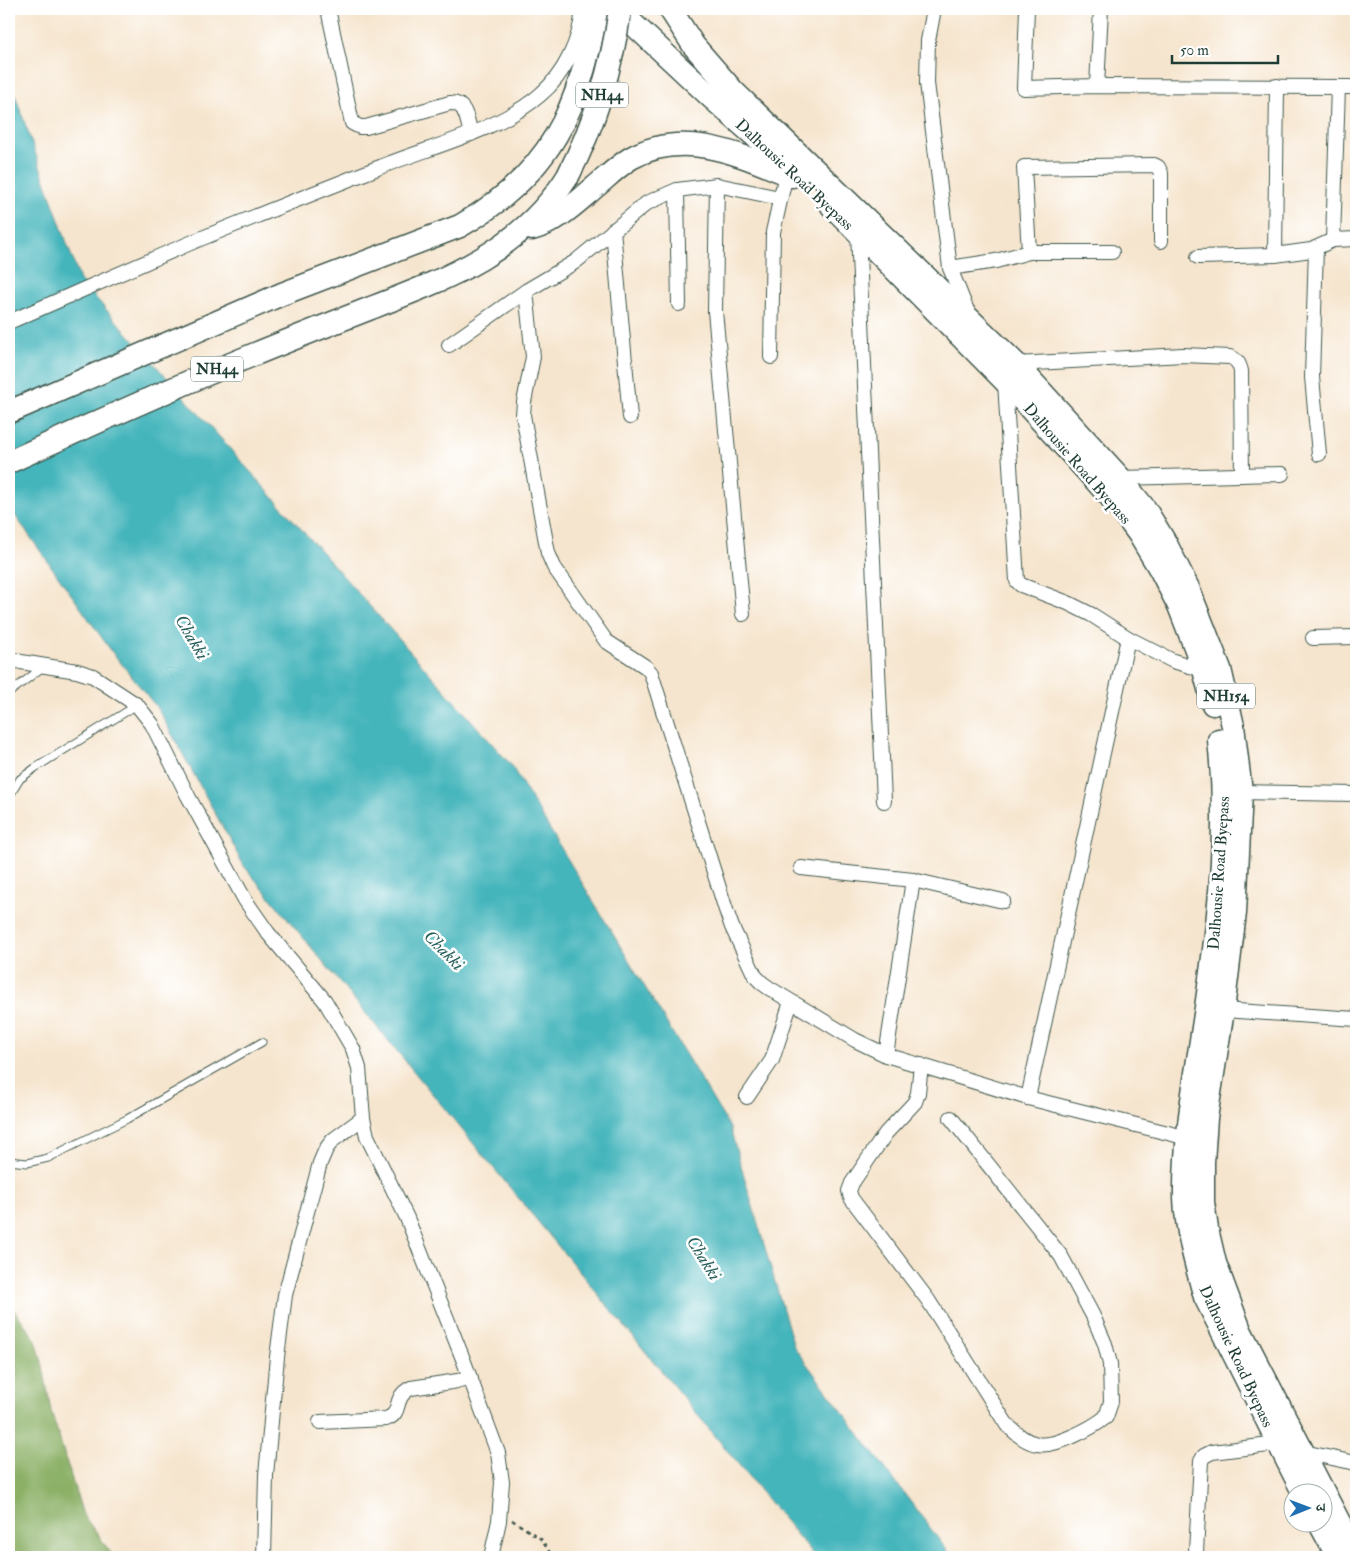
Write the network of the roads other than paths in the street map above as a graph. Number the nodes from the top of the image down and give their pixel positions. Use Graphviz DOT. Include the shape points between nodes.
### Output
graph roads {
  1 [pos="328,9"];
  2 [pos="583,9"];
  3 [pos="597,9"];
  4 [pos="618,9"];
  5 [pos="670,9"];
  6 [pos="934,9"];
  7 [pos="1027,9"];
  8 [pos="1102,9"];
  9 [pos="1098,86"];
  10 [pos="1277,86"];
  11 [pos="1338,87"];
  12 [pos="1356,87"];
  13 [pos="472,134"];
  14 [pos="786,174"];
  15 [pos="809,183"];
  16 [pos="717,186"];
  17 [pos="676,190"];
  18 [pos="780,198"];
  19 [pos="613,230"];
  20 [pos="520,232"];
  21 [pos="858,233"];
  22 [pos="1356,239"];
  23 [pos="1333,240"];
  24 [pos="1161,241"];
  25 [pos="1316,248"];
  26 [pos="1029,252"];
  27 [pos="1112,252"];
  28 [pos="1275,255"];
  29 [pos="1198,257"];
  30 [pos="950,268"];
  31 [pos="526,291"];
  32 [pos="679,304"];
  33 [pos="970,318"];
  34 [pos="9,322"];
  35 [pos="449,345"];
  36 [pos="771,357"];
  37 [pos="1011,372"];
  38 [pos="9,412"];
  39 [pos="630,417"];
  40 [pos="1320,454"];
  41 [pos="9,462"];
  42 [pos="1282,474"];
  43 [pos="1242,475"];
  44 [pos="1120,478"];
  45 [pos="743,614"];
  46 [pos="1356,637"];
  47 [pos="1128,638"];
  48 [pos="1314,638"];
  49 [pos="9,658"];
  50 [pos="46,665"];
  51 [pos="1204,670"];
  52 [pos="9,683"];
  53 [pos="17,687"];
  54 [pos="9,693"];
  55 [pos="137,705"];
  56 [pos="1241,792"];
  57 [pos="1356,794"];
  58 [pos="9,797"];
  59 [pos="884,801"];
  60 [pos="801,868"];
  61 [pos="913,880"];
  62 [pos="1003,901"];
  63 [pos="791,1002"];
  64 [pos="1223,1010"];
  65 [pos="1356,1019"];
  66 [pos="262,1042"];
  67 [pos="886,1055"];
  68 [pos="921,1065"];
  69 [pos="747,1098"];
  70 [pos="1028,1098"];
  71 [pos="363,1118"];
  72 [pos="951,1118"];
  73 [pos="1188,1138"];
  74 [pos="9,1161"];
  75 [pos="471,1379"];
  76 [pos="320,1422"];
  77 [pos="1278,1444"];
  78 [pos="1303,1452"];
  79 [pos="1356,1463"];
  80 [pos="1299,1484"];
  81 [pos="1325,1534"];
  82 [pos="1196,1552"];
  83 [pos="1356,1555"];
  84 [pos="264,1557"];
  85 [pos="492,1557"];
  86 [pos="1338,1557"];
  1 -- 13 [label="street" via="352,123 366,127 456,103 463,108"];
  2 -- 13 [label="street" via="574,48 558,76 540,95 513,114"];
  3 -- 38 [label="highway, NH44" via="584,72 561,128 525,178 485,212 460,226 282,294"];
  4 -- 15 [label="highway, Dalhousie Road Byepass / NH154"];
  4 -- 20 [label="highway, NH44, bridge" via="604,89 582,148 556,195"];
  5 -- 33 [label="highway, NH154" via="694,46 733,92"];
  6 -- 30 [label="street" via="928,41 927,84"];
  7 -- 9 [label="street" via="1024,88"];
  8 -- 9 [label="street"];
  9 -- 10 [label="street"];
  10 -- 11 [label="street"];
  10 -- 28 [label="street"];
  11 -- 12 [label="street"];
  11 -- 23 [label="street"];
  13 -- 34 [label="street" via="411,154"];
  14 -- 15 [label="highway"];
  14 -- 18 [label="street"];
  14 -- 20 [label="highway" via="709,146 669,145 631,159 551,221"];
  15 -- 21 [label="highway, Dalhousie Road Byepass / NH154"];
  16 -- 17 [label="street"];
  16 -- 18 [label="street"];
  16 -- 45 [label="street" via="715,311"];
  17 -- 19 [label="street" via="647,203"];
  17 -- 32 [label="street"];
  18 -- 36 [label="street" via="773,232"];
  19 -- 31 [label="street" via="575,262"];
  19 -- 39 [label="street"];
  20 -- 41 [label="highway, NH44" via="477,262 429,285 160,393"];
  21 -- 37 [label="highway, Dalhousie Road Byepass / NH154"];
  21 -- 59 [label="street"];
  22 -- 23 [label="street"];
  23 -- 25 [label="street"];
  24 -- 26 [label="street" via="1161,173 1158,167 1024,167"];
  25 -- 28 [label="street"];
  25 -- 40 [label="street" via="1312,377"];
  26 -- 27 [label="street"];
  26 -- 30 [label="street"];
  28 -- 29 [label="street"];
  30 -- 33 [label="street"];
  31 -- 35 [label="street"];
  31 -- 63 [label="street" via="533,357 523,415 548,553 554,567 606,641 646,666 651,673 732,926 755,976"];
  33 -- 37 [label="highway, NH154"];
  37 -- 43 [label="street" via="1183,355 1230,357 1238,362 1241,371"];
  37 -- 44 [label="highway, NH154"];
  37 -- 47 [label="street" via="1017,581 1092,615"];
  37 -- 51 [label="highway, Dalhousie Road Byepass / NH154" via="1139,534 1178,606"];
  42 -- 43 [label="street"];
  43 -- 44 [label="street"];
  44 -- 56 [label="highway, NH154" via="1145,509 1166,544 1204,624 1220,669 1233,726"];
  46 -- 48 [label="street"];
  47 -- 51 [label="street" via="1173,661"];
  47 -- 70 [label="street"];
  49 -- 50 [label="street"];
  50 -- 53 [label="lane"];
  50 -- 55 [label="street" via="93,676"];
  51 -- 73 [label="highway, Dalhousie Road Byepass / NH154" via="1218,727 1224,825 1218,916"];
  52 -- 53 [label="lane"];
  53 -- 54 [label="lane"];
  55 -- 58 [label="lane" via="34,768 20,779"];
  55 -- 71 [label="street" via="152,724 245,900 325,1001 353,1049 359,1068"];
  56 -- 57 [label="street"];
  56 -- 64 [label="highway, NH154" via="1235,913"];
  60 -- 61 [label="street"];
  61 -- 62 [label="street"];
  61 -- 67 [label="street"];
  63 -- 67 [label="street"];
  63 -- 69 [label="street" via="772,1060"];
  64 -- 65 [label="street"];
  64 -- 78 [label="highway, NH154" via="1206,1118 1203,1202 1207,1228 1215,1263 1240,1330"];
  66 -- 74 [label="lane" via="48,1158 27,1163"];
  67 -- 68 [label="street"];
  68 -- 70 [label="street"];
  68 -- 72 [label="street" via="915,1102 886,1133 852,1182 851,1198 928,1300 1008,1425 1030,1442 1039,1445 1052,1443 1077,1434 1106,1417 1111,1402 1110,1364 1105,1344 1061,1256"];
  70 -- 73 [label="street"];
  71 -- 75 [label="street" via="367,1136 407,1218"];
  71 -- 84 [label="street" via="326,1149 285,1295 266,1475"];
  73 -- 77 [label="highway, Dalhousie Road Byepass / NH154" via="1185,1199 1205,1297"];
  75 -- 76 [label="street" via="411,1388 399,1397 393,1417 386,1419"];
  75 -- 85 [label="street" via="498,1453 502,1482"];
  77 -- 80 [label="highway, Dalhousie Road Byepass / NH154"];
  77 -- 82 [label="street" via="1212,1452 1204,1456 1201,1461"];
  78 -- 79 [label="street"];
  78 -- 83 [label="highway, NH154"];
  81 -- 86 [label="highway"];
}
